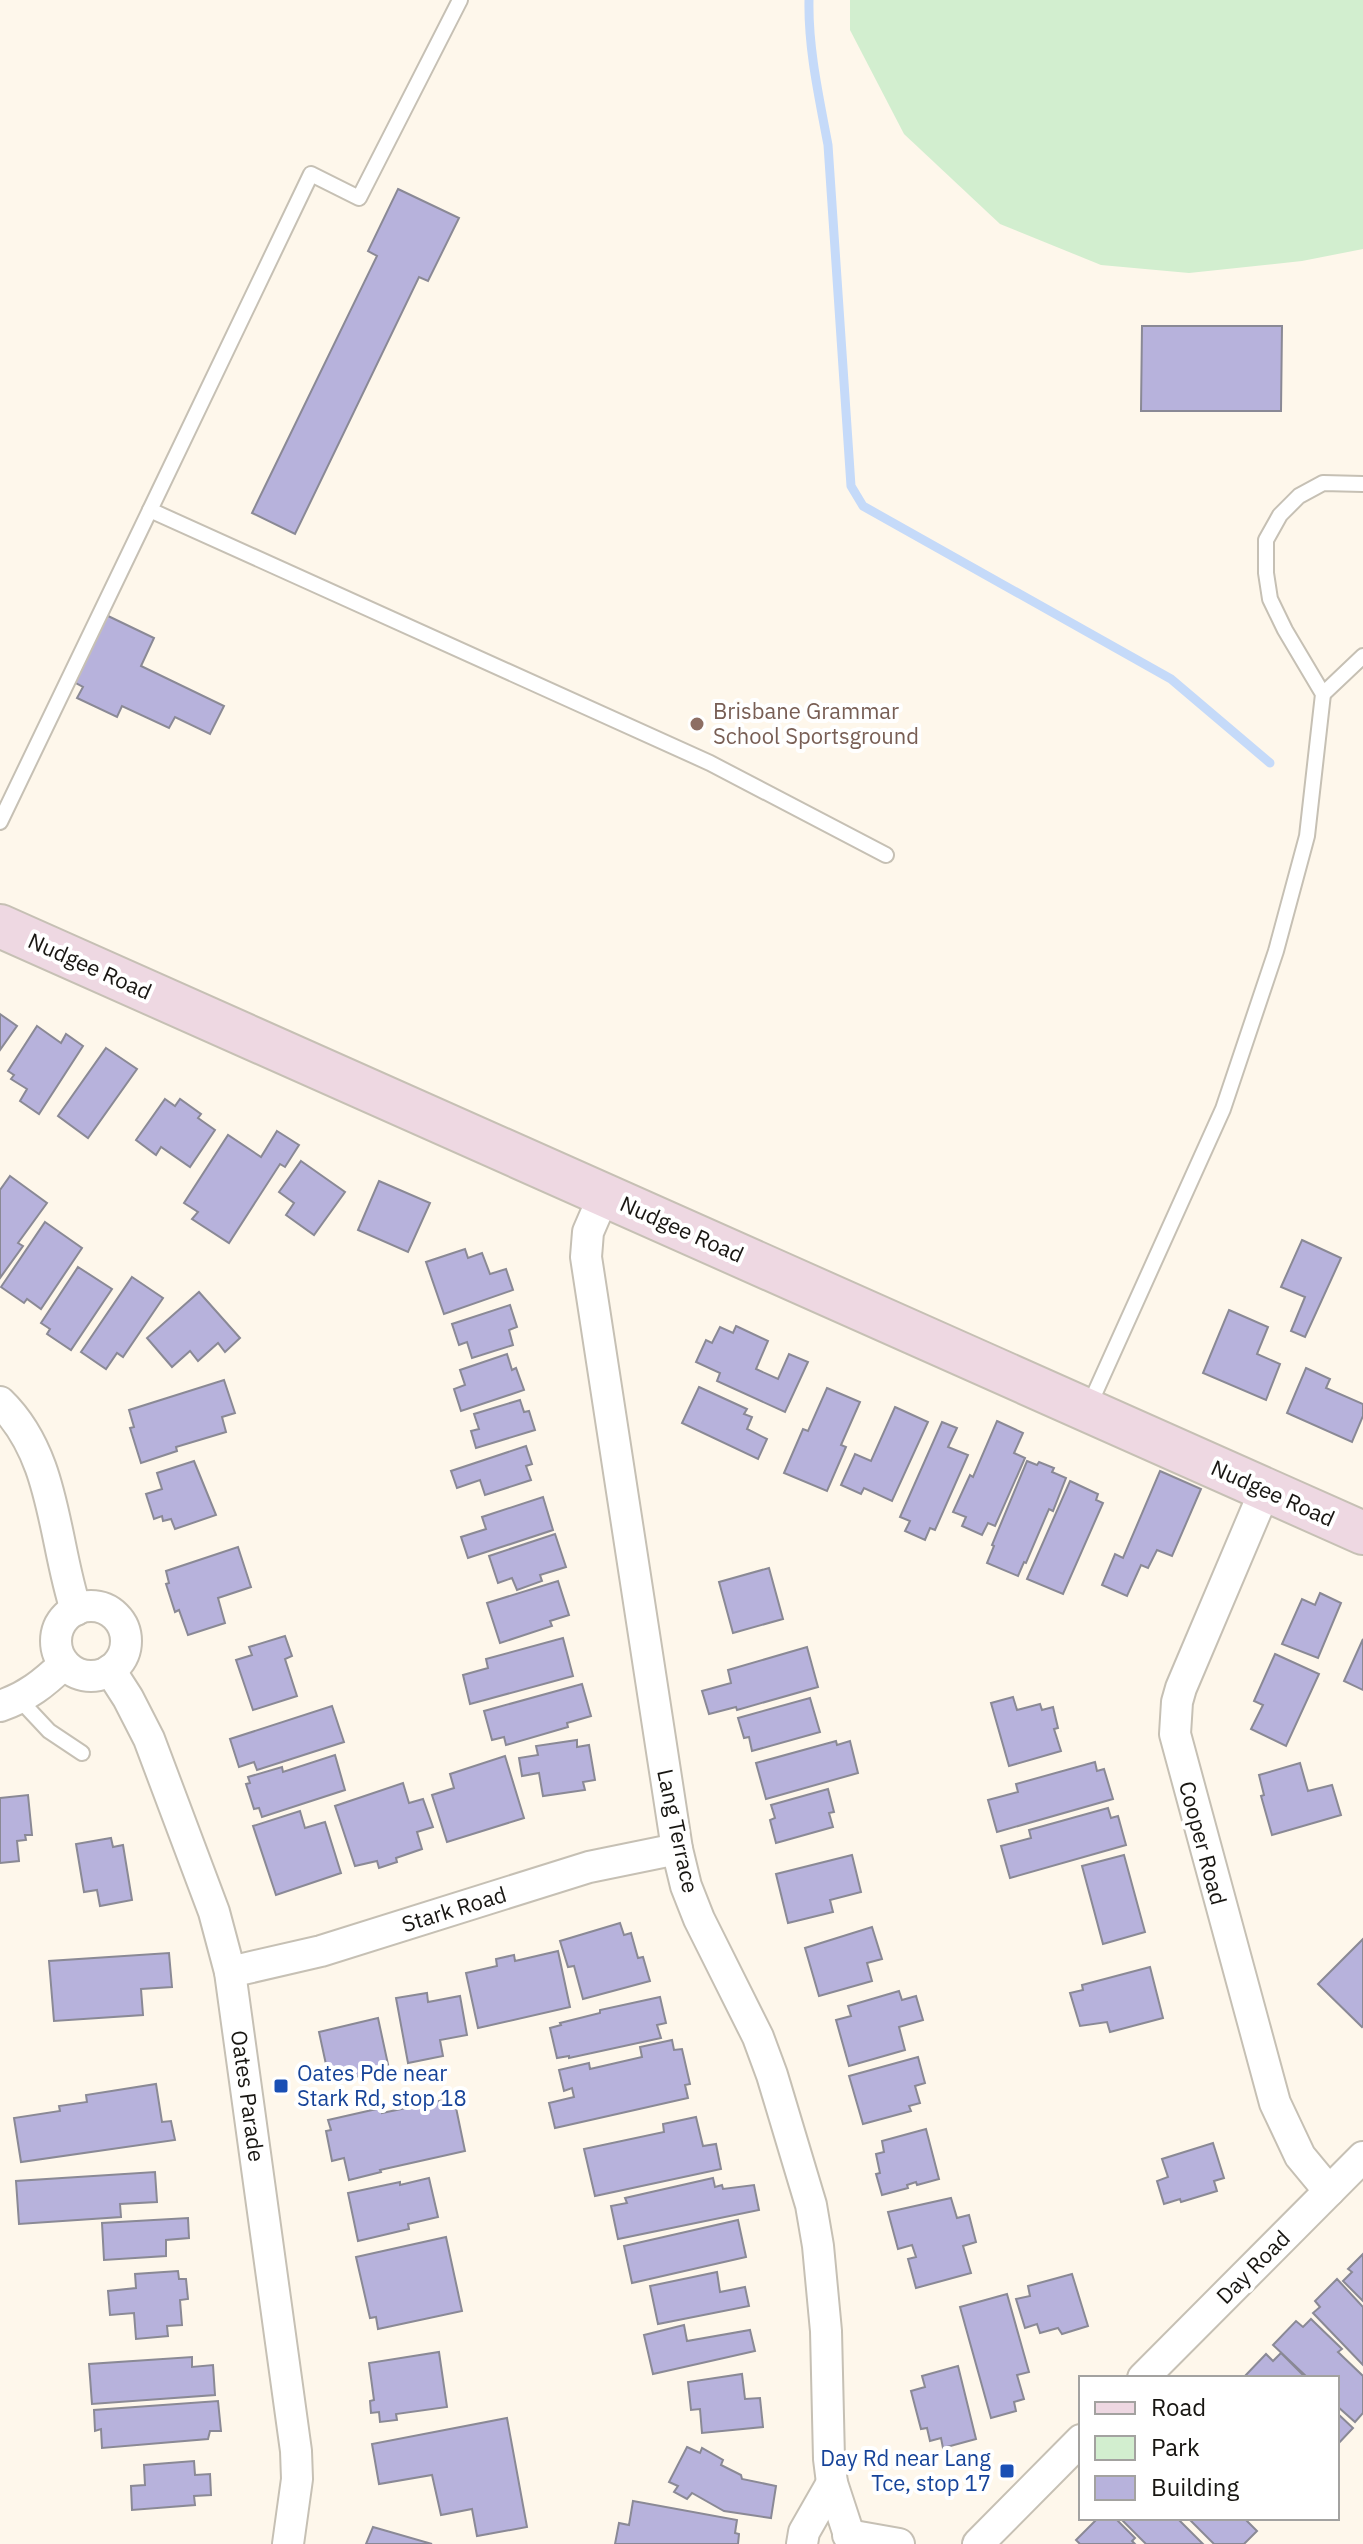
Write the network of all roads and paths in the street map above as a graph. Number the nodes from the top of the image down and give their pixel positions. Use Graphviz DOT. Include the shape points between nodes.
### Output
graph roads {
  1 [pos="460,0"];
  2 [pos="1363,484"];
  3 [pos="150,510"];
  4 [pos="1363,656"];
  5 [pos="1323,694"];
  6 [pos="0,822"];
  7 [pos="886,855"];
  8 [pos="0,926"];
  9 [pos="604,1195"];
  10 [pos="0,1402"];
  11 [pos="1087,1410"];
  12 [pos="1265,1490"];
  13 [pos="1363,1533"];
  14 [pos="76,1610"];
  15 [pos="64,1664"];
  16 [pos="110,1670"];
  17 [pos="10,1702"];
  18 [pos="82,1753"];
  19 [pos="677,1849"];
  20 [pos="230,1972"];
  21 [pos="1363,2157"];
  22 [pos="1329,2191"];
  23 [pos="1145,2376"];
  24 [pos="1079,2442"];
  25 [pos="832,2483"];
  26 [pos="850,2540"];
  27 [pos="288,2544"];
  28 [pos="802,2544"];
  29 [pos="899,2544"];
  30 [pos="978,2544"];
  1 -- 3 [label="lane" via="359,198 311,174"];
  2 -- 5 [label="lane" via="1323,483 1299,496 1266,540 1270,599"];
  3 -- 6 [label="lane"];
  3 -- 7 [label="lane" via="710,763"];
  4 -- 5 [label="lane"];
  5 -- 11 [label="lane" via="1307,836 1276,951 1223,1109"];
  8 -- 9 [label="main road, Nudgee Road"];
  9 -- 11 [label="main road, Nudgee Road"];
  9 -- 19 [label="street, Lang Terrace" via="588,1232 586,1257"];
  10 -- 14 [label="street" via="38,1461"];
  11 -- 12 [label="main road, Nudgee Road"];
  12 -- 13 [label="main road, Nudgee Road"];
  12 -- 22 [label="street, Cooper Road" via="1181,1688 1175,1734 1275,2103 1303,2162"];
  14 -- 15 [label="street" via="57,1634"];
  14 -- 16 [label="street" via="99,1607 118,1619 126,1641"];
  15 -- 16 [label="street" via="91,1676"];
  15 -- 17 [label="street" via="40,1687"];
  16 -- 20 [label="street, Oates Parade" via="149,1739 214,1912"];
  17 -- 18 [label="lane"];
  19 -- 20 [label="street, Stark Road" via="589,1867 321,1951"];
  19 -- 25 [label="street, Lang Terrace" via="699,1919 758,2037 811,2205 826,2331"];
  20 -- 27 [label="street, Oates Parade" via="295,2437 297,2479"];
  21 -- 22 [label="street, Day Road"];
  22 -- 23 [label="street, Day Road"];
  24 -- 30 [label="street"];
  25 -- 26 [label="street, Lang Terrace"];
  25 -- 28 [label="street"];
  26 -- 29 [label="street"];
}
